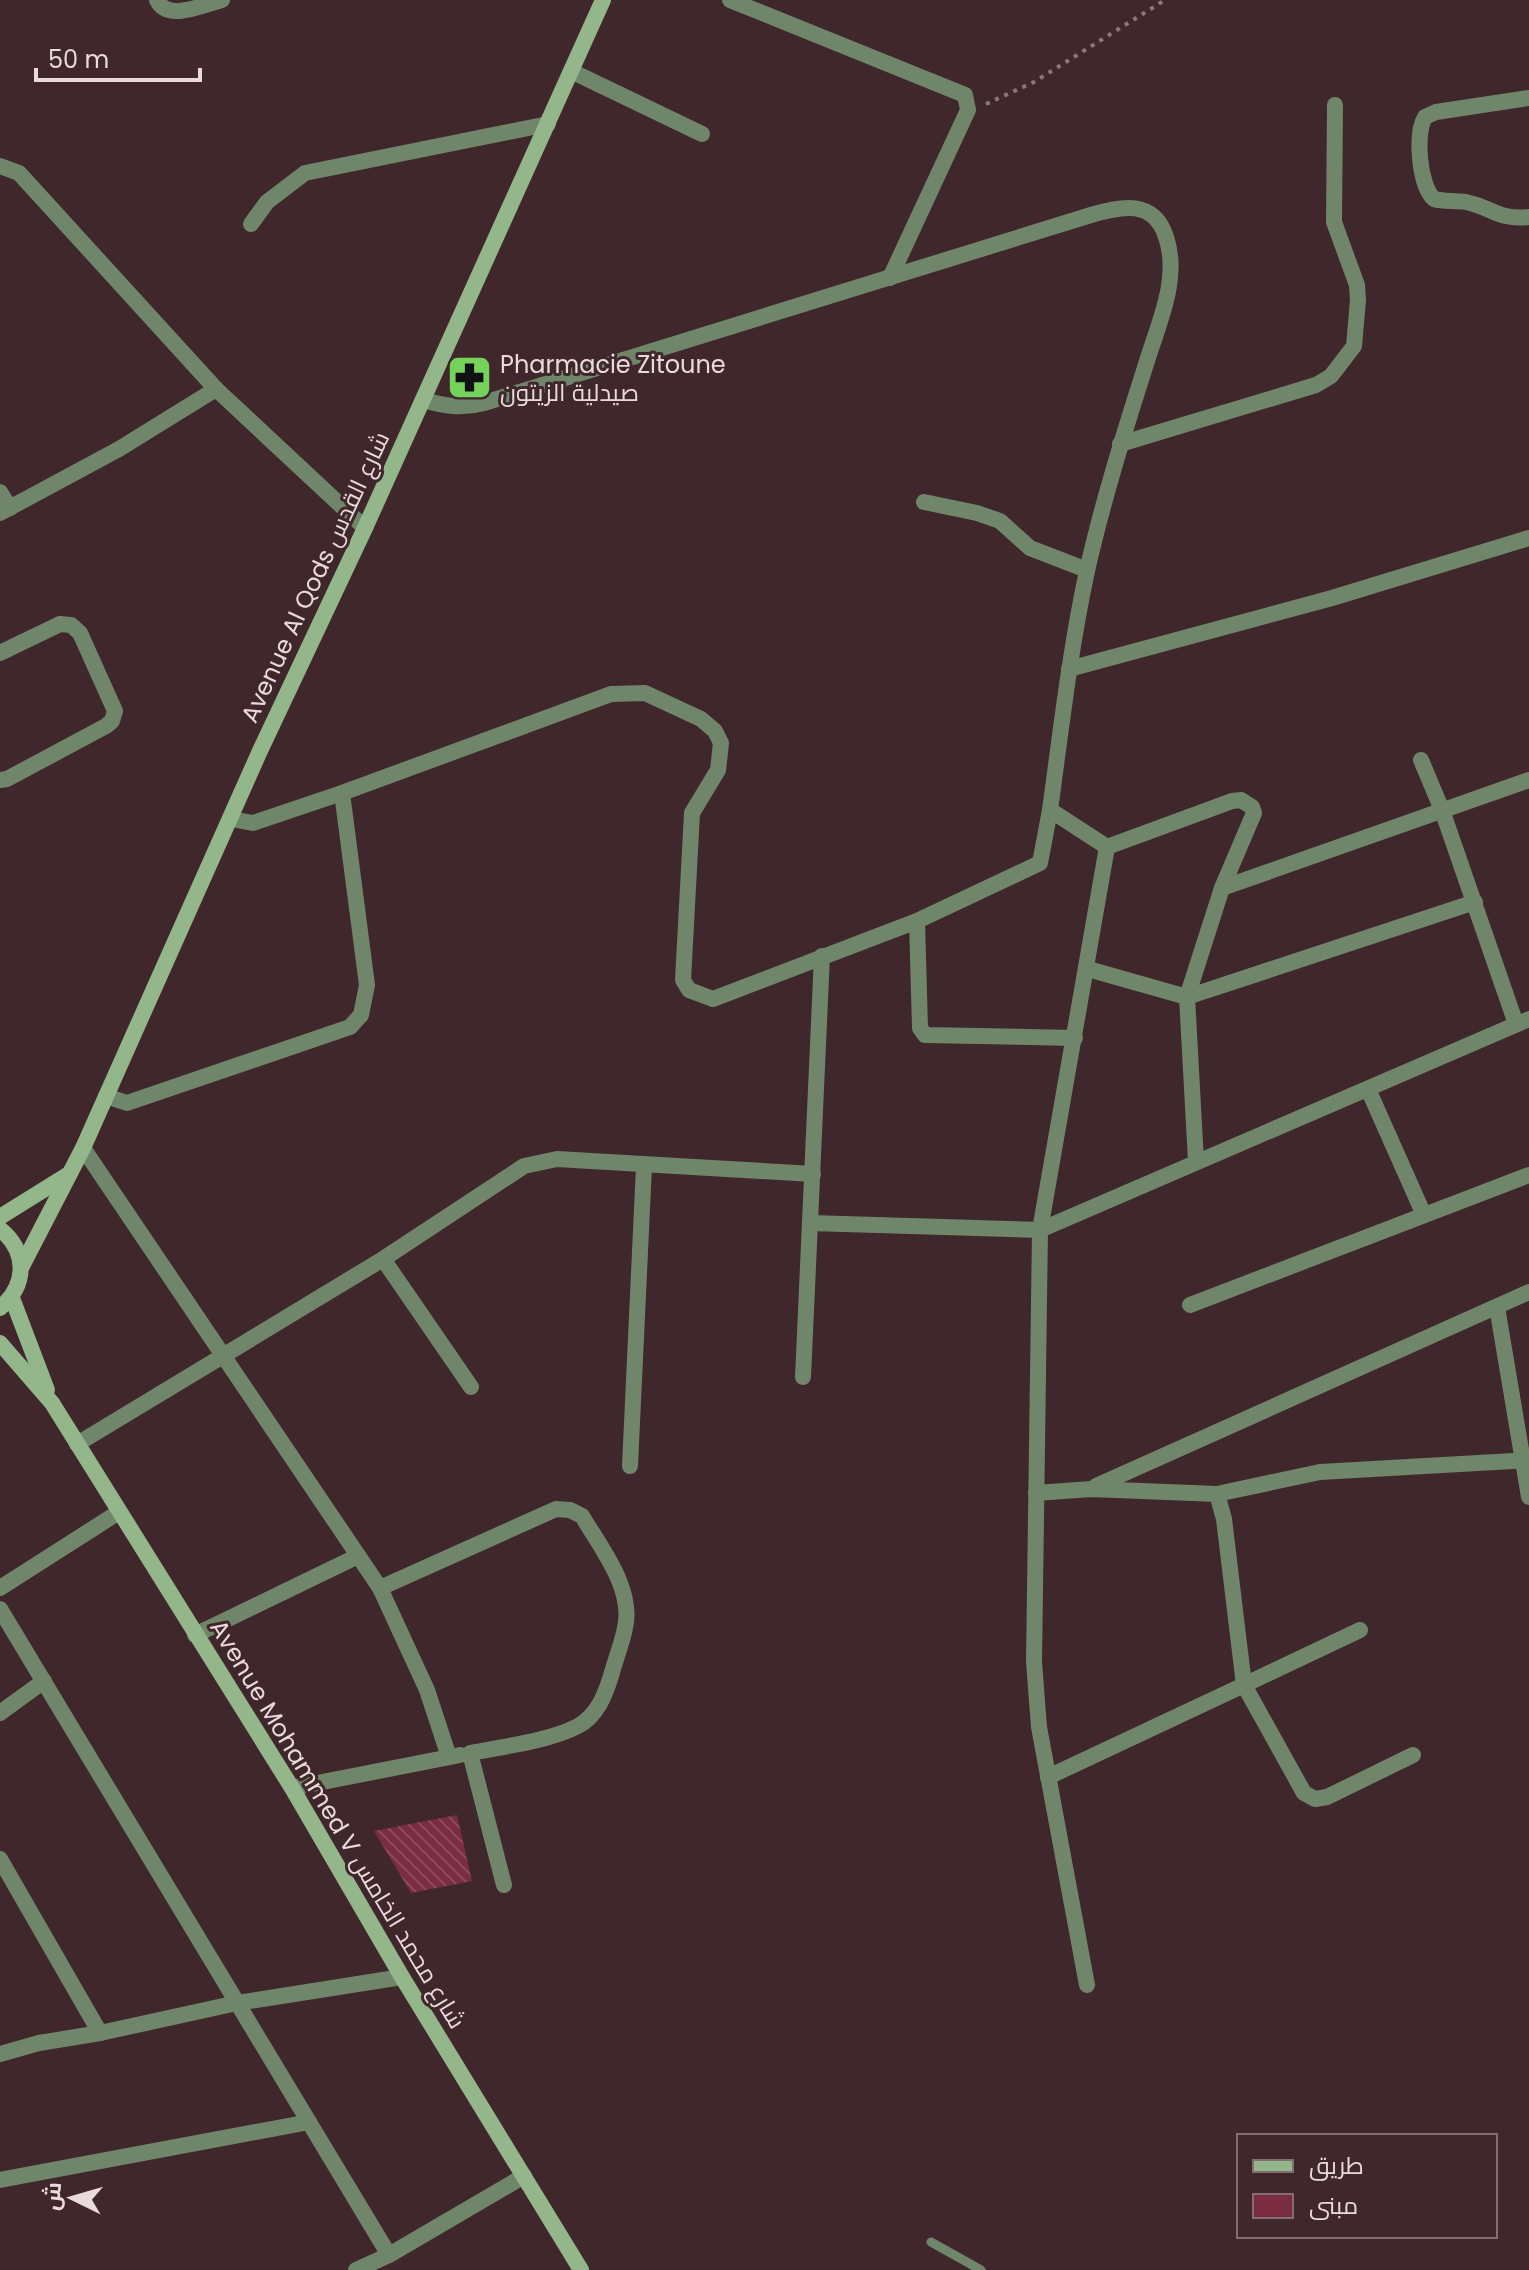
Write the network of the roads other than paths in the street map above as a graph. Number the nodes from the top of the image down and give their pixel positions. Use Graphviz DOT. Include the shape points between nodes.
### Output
graph roads {
  1 [pos="157,0"];
  2 [pos="222,0"];
  3 [pos="603,0"];
  4 [pos="730,0"];
  5 [pos="571,71"];
  6 [pos="1529,98"];
  7 [pos="1335,105"];
  8 [pos="548,124"];
  9 [pos="702,134"];
  10 [pos="0,166"];
  11 [pos="1529,217"];
  12 [pos="251,224"];
  13 [pos="890,278"];
  14 [pos="216,389"];
  15 [pos="423,400"];
  16 [pos="1120,444"];
  17 [pos="0,492"];
  18 [pos="924,502"];
  19 [pos="5,511"];
  20 [pos="365,528"];
  21 [pos="1529,538"];
  22 [pos="1087,570"];
  23 [pos="0,653"];
  24 [pos="1069,669"];
  25 [pos="1421,760"];
  26 [pos="0,780"];
  27 [pos="1529,780"];
  28 [pos="342,793"];
  29 [pos="1050,810"];
  30 [pos="1442,810"];
  31 [pos="231,819"];
  32 [pos="1107,847"];
  33 [pos="1222,888"];
  34 [pos="1475,902"];
  35 [pos="917,921"];
  36 [pos="822,956"];
  37 [pos="1088,969"];
  38 [pos="1187,997"];
  39 [pos="1523,1021"];
  40 [pos="1075,1038"];
  41 [pos="1368,1089"];
  42 [pos="106,1096"];
  43 [pos="83,1148"];
  44 [pos="1196,1161"];
  45 [pos="644,1166"];
  46 [pos="70,1174"];
  47 [pos="813,1174"];
  48 [pos="1529,1175"];
  49 [pos="1424,1215"];
  50 [pos="0,1217"];
  51 [pos="810,1223"];
  52 [pos="0,1229"];
  53 [pos="1040,1230"];
  54 [pos="383,1259"];
  55 [pos="22,1266"];
  56 [pos="1529,1292"];
  57 [pos="6,1303"];
  58 [pos="1190,1305"];
  59 [pos="1497,1307"];
  60 [pos="0,1343"];
  61 [pos="222,1355"];
  62 [pos="803,1377"];
  63 [pos="471,1387"];
  64 [pos="52,1403"];
  65 [pos="77,1444"];
  66 [pos="1526,1460"];
  67 [pos="630,1466"];
  68 [pos="1091,1489"];
  69 [pos="1036,1493"];
  70 [pos="1217,1494"];
  71 [pos="1529,1497"];
  72 [pos="119,1512"];
  73 [pos="358,1556"];
  74 [pos="0,1588"];
  75 [pos="380,1588"];
  76 [pos="0,1609"];
  77 [pos="1360,1630"];
  78 [pos="195,1635"];
  79 [pos="44,1681"];
  80 [pos="1244,1685"];
  81 [pos="0,1713"];
  82 [pos="470,1753"];
  83 [pos="1413,1755"];
  84 [pos="449,1757"];
  85 [pos="1048,1777"];
  86 [pos="292,1788"];
  87 [pos="0,1859"];
  88 [pos="504,1885"];
  89 [pos="402,1977"];
  90 [pos="1087,1985"];
  91 [pos="237,2003"];
  92 [pos="100,2033"];
  93 [pos="0,2054"];
  94 [pos="309,2122"];
  95 [pos="524,2176"];
  96 [pos="0,2180"];
  97 [pos="931,2242"];
  98 [pos="389,2255"];
  99 [pos="356,2270"];
  100 [pos="581,2270"];
  101 [pos="981,2270"];
  1 -- 2 [label="street" via="166,10 176,11"];
  3 -- 5 [label="street, Avenue Al Qods شارع القدس"];
  4 -- 13 [label="street" via="965,95 968,110"];
  5 -- 8 [label="street, Avenue Al Qods شارع القدس"];
  5 -- 9 [label="street"];
  6 -- 11 [label="street" via="1436,112 1425,117 1418,134 1425,186 1434,199 1462,201 1512,219"];
  7 -- 16 [label="street" via="1334,222 1357,285 1354,346 1331,376 1316,385"];
  8 -- 12 [label="street" via="305,173 267,202"];
  8 -- 15 [label="street, Avenue Al Qods شارع القدس"];
  10 -- 14 [label="street" via="19,173"];
  13 -- 15 [label="street" via="470,407"];
  13 -- 16 [label="street" via="1119,207 1144,210 1166,235 1171,257 1167,299"];
  14 -- 19 [label="street"];
  14 -- 20 [label="street"];
  15 -- 20 [label="street, Avenue Al Qods شارع القدس"];
  16 -- 22 [label="street"];
  17 -- 19 [label="street"];
  18 -- 22 [label="street" via="1000,521 1030,548"];
  20 -- 31 [label="street, Avenue Al Qods شارع القدس"];
  21 -- 24 [label="street"];
  22 -- 24 [label="street"];
  23 -- 26 [label="street" via="60,624 71,625 80,633 115,711 106,726"];
  24 -- 29 [label="street"];
  25 -- 30 [label="street"];
  27 -- 30 [label="street"];
  28 -- 31 [label="street" via="253,823"];
  28 -- 36 [label="street" via="611,694 645,693 701,719 721,743 718,770 692,813 683,980 689,990 713,999"];
  28 -- 42 [label="street" via="367,985 361,1015 350,1027 127,1103"];
  29 -- 32 [label="street"];
  29 -- 35 [label="street" via="1040,863"];
  30 -- 33 [label="street"];
  30 -- 34 [label="street"];
  31 -- 42 [label="street, Avenue Al Qods شارع القدس"];
  32 -- 33 [label="street" via="1241,800 1254,813"];
  32 -- 37 [label="street"];
  33 -- 38 [label="street"];
  34 -- 38 [label="street"];
  34 -- 39 [label="street"];
  35 -- 36 [label="street"];
  35 -- 40 [label="street" via="920,1028 925,1035"];
  36 -- 47 [label="street"];
  37 -- 38 [label="street"];
  37 -- 40 [label="street"];
  38 -- 44 [label="street"];
  39 -- 41 [label="street"];
  40 -- 53 [label="street"];
  41 -- 44 [label="street"];
  41 -- 49 [label="street"];
  42 -- 43 [label="street, Avenue Al Qods شارع القدس"];
  43 -- 46 [label="street, Avenue Al Qods شارع القدس"];
  43 -- 61 [label="street"];
  44 -- 53 [label="street"];
  45 -- 47 [label="street"];
  45 -- 54 [label="street" via="557,1159 524,1166"];
  45 -- 67 [label="street"];
  46 -- 50 [label="street"];
  46 -- 55 [label="street, Avenue Al Qods شارع القدس"];
  47 -- 51 [label="street"];
  48 -- 49 [label="street"];
  49 -- 58 [label="street"];
  51 -- 53 [label="street"];
  51 -- 62 [label="street"];
  52 -- 55 [label="street" via="12,1240"];
  53 -- 69 [label="street"];
  54 -- 61 [label="street"];
  54 -- 63 [label="street"];
  55 -- 57 [label="street, Avenue Al Qods شارع القدس" via="20,1282"];
  56 -- 59 [label="street"];
  57 -- 64 [label="street, Avenue Mohammed V شارع محمد الخامس"];
  59 -- 66 [label="street"];
  59 -- 68 [label="street"];
  60 -- 64 [label="street, Avenue Mohammed V شارع محمد الخامس"];
  61 -- 65 [label="street"];
  61 -- 73 [label="street"];
  64 -- 65 [label="street, Avenue Mohammed V شارع محمد الخامس"];
  65 -- 72 [label="street, Avenue Mohammed V شارع محمد الخامس"];
  66 -- 70 [label="street" via="1320,1472"];
  66 -- 71 [label="street"];
  68 -- 69 [label="street"];
  68 -- 70 [label="street"];
  69 -- 85 [label="street" via="1034,1662"];
  70 -- 80 [label="street"];
  72 -- 74 [label="street"];
  72 -- 78 [label="street, Avenue Mohammed V شارع محمد الخامس"];
  73 -- 75 [label="street"];
  73 -- 78 [label="street"];
  75 -- 82 [label="street" via="556,1509 582,1516 599,1545 627,1605 626,1626 600,1704 579,1726"];
  75 -- 84 [label="street" via="427,1690"];
  76 -- 79 [label="street"];
  77 -- 80 [label="street"];
  78 -- 86 [label="street, Avenue Mohammed V شارع محمد الخامس"];
  79 -- 81 [label="street"];
  79 -- 91 [label="street"];
  80 -- 83 [label="street" via="1304,1793 1315,1799"];
  80 -- 85 [label="street"];
  82 -- 84 [label="street"];
  82 -- 88 [label="street"];
  84 -- 86 [label="street"];
  85 -- 90 [label="street"];
  86 -- 89 [label="street, Avenue Mohammed V شارع محمد الخامس"];
  87 -- 92 [label="street"];
  89 -- 91 [label="street"];
  89 -- 95 [label="street, Avenue Mohammed V شارع محمد الخامس"];
  91 -- 92 [label="street"];
  91 -- 94 [label="street"];
  92 -- 93 [label="street"];
  94 -- 96 [label="street"];
  94 -- 98 [label="street"];
  95 -- 98 [label="street"];
  95 -- 100 [label="street, Avenue Mohammed V شارع محمد الخامس"];
  97 -- 101 [label="lane"];
  98 -- 99 [label="street"];
}
